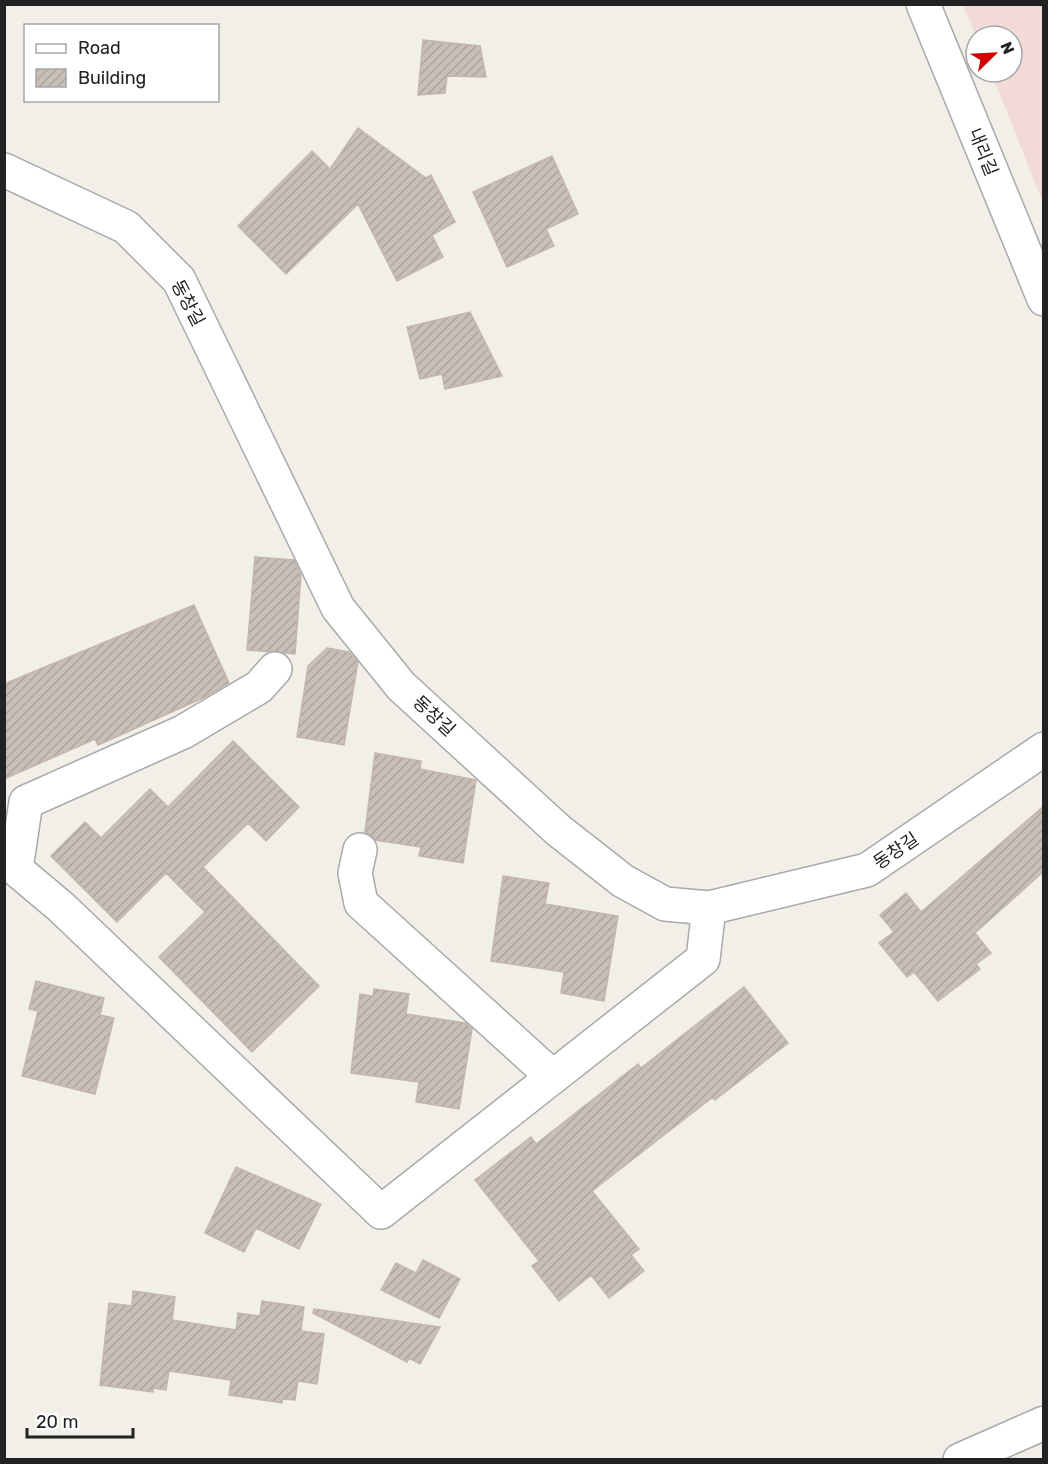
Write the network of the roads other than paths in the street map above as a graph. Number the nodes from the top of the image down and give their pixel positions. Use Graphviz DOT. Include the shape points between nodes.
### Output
graph roads {
  1 [pos="923,4"];
  2 [pos="4,170"];
  3 [pos="1044,299"];
  4 [pos="275,669"];
  5 [pos="1044,749"];
  6 [pos="15,797"];
  7 [pos="360,850"];
  8 [pos="10,863"];
  9 [pos="709,908"];
  10 [pos="553,1077"];
  11 [pos="1044,1423"];
  12 [pos="960,1460"];
  1 -- 3 [label="street, 내리길"];
  2 -- 9 [label="street, 동창길" via="126,226 179,280 338,608 401,686 558,830 623,881 665,904"];
  4 -- 6 [label="street" via="259,687 183,732"];
  5 -- 9 [label="street, 동창길" via="867,870"];
  6 -- 8 [label="street"];
  7 -- 10 [label="street" via="355,873 362,903"];
  8 -- 10 [label="street" via="381,1212"];
  9 -- 10 [label="street" via="703,959"];
  11 -- 12 [label="street"];
}
